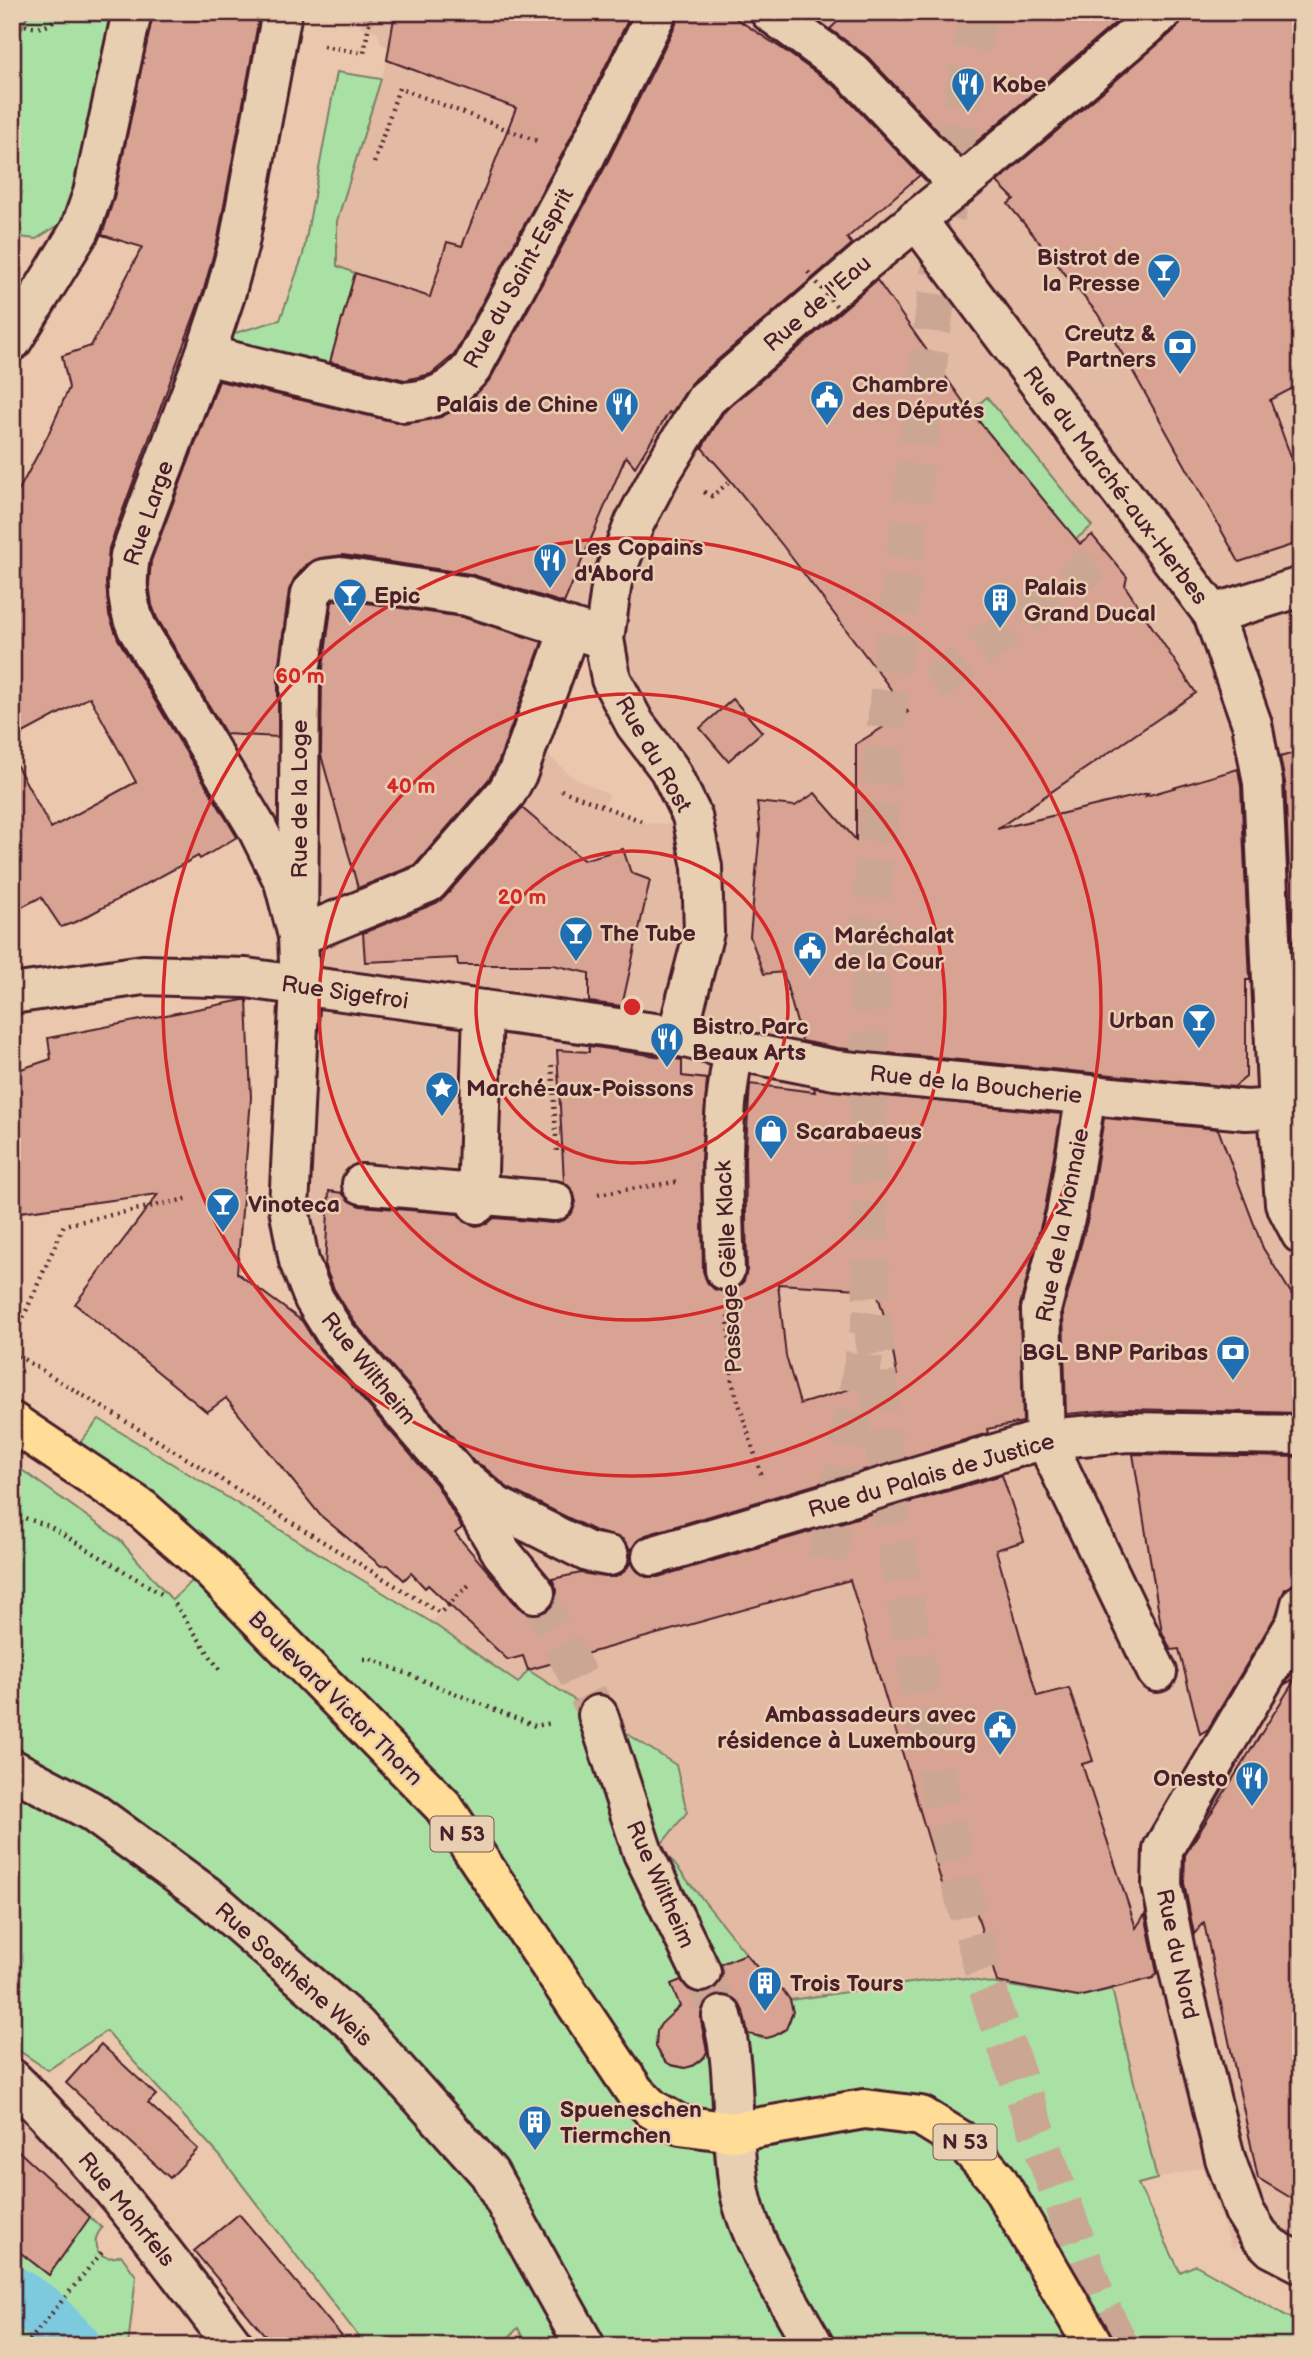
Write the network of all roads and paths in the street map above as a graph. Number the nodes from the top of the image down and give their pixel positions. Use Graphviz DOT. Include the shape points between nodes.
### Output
graph roads {
  1 [pos="59,12"];
  2 [pos="132,12"];
  3 [pos="371,12"];
  4 [pos="657,12"];
  5 [pos="769,12"];
  6 [pos="1162,12"];
  7 [pos="12,20"];
  8 [pos="279,25"];
  9 [pos="584,159"];
  10 [pos="374,163"];
  11 [pos="959,185"];
  12 [pos="916,219"];
  13 [pos="808,272"];
  14 [pos="843,314"];
  15 [pos="12,341"];
  16 [pos="205,355"];
  17 [pos="1301,587"];
  18 [pos="1213,614"];
  19 [pos="587,634"];
  20 [pos="611,679"];
  21 [pos="592,803"];
  22 [pos="604,807"];
  23 [pos="298,936"];
  24 [pos="300,986"];
  25 [pos="12,994"];
  26 [pos="482,1010"];
  27 [pos="677,1036"];
  28 [pos="734,1051"];
  29 [pos="551,1054"];
  30 [pos="1086,1095"];
  31 [pos="1289,1109"];
  32 [pos="557,1162"];
  33 [pos="685,1181"];
  34 [pos="362,1184"];
  35 [pos="605,1193"];
  36 [pos="191,1198"];
  37 [pos="478,1200"];
  38 [pos="554,1201"];
  39 [pos="1301,1234"];
  40 [pos="725,1270"];
  41 [pos="12,1343"];
  42 [pos="12,1352"];
  43 [pos="12,1422"];
  44 [pos="1301,1435"];
  45 [pos="1045,1438"];
  46 [pos="454,1471"];
  47 [pos="12,1514"];
  48 [pos="775,1520"];
  49 [pos="502,1553"];
  50 [pos="609,1556"];
  51 [pos="652,1556"];
  52 [pos="535,1594"];
  53 [pos="1301,1604"];
  54 [pos="296,1657"];
  55 [pos="221,1672"];
  56 [pos="1157,1672"];
  57 [pos="598,1715"];
  58 [pos="12,1769"];
  59 [pos="701,1972"];
  60 [pos="722,2016"];
  61 [pos="12,2079"];
  62 [pos="733,2132"];
  63 [pos="100,2255"];
  64 [pos="1301,2263"];
  65 [pos="25,2346"];
  66 [pos="234,2346"];
  67 [pos="585,2346"];
  68 [pos="814,2346"];
  69 [pos="1094,2346"];
  1 -- 7 [label="path" via="46,26 33,29"];
  2 -- 15 [label="street" via="93,193 80,230"];
  3 -- 8 [label="path" via="364,53"];
  4 -- 9 [label="street, Rue du Saint-Esprit"];
  5 -- 11 [label="street" via="852,72"];
  6 -- 11 [label="street, Rue de l'Eau"];
  8 -- 16 [label="street, Rue Large" via="239,243"];
  9 -- 10 [label="path" via="399,88"];
  9 -- 16 [label="street, Rue du Saint-Esprit" via="472,368 443,394 403,402"];
  11 -- 12 [label="street, Rue de l'Eau"];
  12 -- 18 [label="street, Rue du Marché-aux-Herbes"];
  12 -- 19 [label="street, Rue de l'Eau" via="706,399 635,522"];
  13 -- 14 [label="path, bridge"];
  16 -- 23 [label="street, Rue Large" via="130,556 129,605 137,628 257,828 284,882"];
  17 -- 18 [label="street"];
  18 -- 31 [label="street, Rue du Marché-aux-Herbes" via="1252,724 1263,783"];
  19 -- 20 [label="street, Rue de l'Eau"];
  19 -- 23 [label="street, Rue de l'Eau" via="507,792 428,883"];
  19 -- 23 [label="street, Rue de la Loge" via="467,596 340,577 323,579 311,593 300,673"];
  20 -- 27 [label="street, Rue du Rost" via="692,816 702,867 704,932"];
  21 -- 22 [label="path"];
  23 -- 24 [label="street, Rue Large"];
  24 -- 25 [label="street, Rue Sigefroi" via="246,978 143,975"];
  24 -- 26 [label="street, Rue Sigefroi"];
  24 -- 46 [label="street, Rue Wiltheim" via="289,1208 299,1261 314,1299 337,1336"];
  26 -- 27 [label="street, Rue Sigefroi"];
  26 -- 37 [label="street"];
  27 -- 28 [label="street, Rue de la Boucherie"];
  28 -- 30 [label="street, Rue de la Boucherie" via="835,1070"];
  28 -- 40 [label="street, Passage Gëlle Klack" via="725,1092 722,1162"];
  29 -- 32 [label="path"];
  30 -- 31 [label="street, Rue de la Boucherie" via="1246,1110"];
  30 -- 45 [label="street, Rue de la Monnaie" via="1066,1214 1041,1310"];
  31 -- 39 [label="street, Rue du Marché-aux-Herbes" via="1285,1203"];
  33 -- 35 [label="path, Passage Gëlle Klack"];
  34 -- 37 [label="street"];
  36 -- 41 [label="path" via="64,1224"];
  37 -- 38 [label="street"];
  40 -- 48 [label="path, Passage Gëlle Klack" via="732,1382"];
  42 -- 49 [label="path" via="440,1614"];
  43 -- 54 [label="main road, Boulevard Victor Thorn / N 53" via="142,1509 208,1567"];
  44 -- 45 [label="street, Rue du Palais de Justice" via="1128,1432"];
  45 -- 48 [label="street, Rue du Palais de Justice"];
  45 -- 56 [label="street"];
  46 -- 49 [label="street, Rue Wiltheim"];
  46 -- 50 [label="street" via="496,1506 588,1552"];
  47 -- 55 [label="path" via="49,1527 173,1600"];
  48 -- 51 [label="street, Rue du Palais de Justice"];
  49 -- 52 [label="street, Rue Wiltheim"];
  53 -- 64 [label="street, Rue du Nord" via="1296,1623 1163,1849 1162,1885 1225,2158 1244,2211 1272,2248"];
  54 -- 57 [label="path" via="371,1659 535,1726"];
  54 -- 62 [label="main road, Boulevard Victor Thorn / N 53" via="443,1806 635,2092 652,2109 680,2125"];
  57 -- 59 [label="street, Rue Wiltheim" via="643,1853"];
  58 -- 67 [label="street, Rue Sosthène Weis" via="91,1811 210,1898 356,2025 489,2173"];
  60 -- 62 [label="street" via="729,2041"];
  61 -- 66 [label="street, Rue Mohrfels" via="72,2141"];
  62 -- 68 [label="street" via="740,2194 760,2247"];
  62 -- 69 [label="main road, N 53" via="864,2109 921,2116 965,2143 996,2179"];
  63 -- 65 [label="path"];
}
